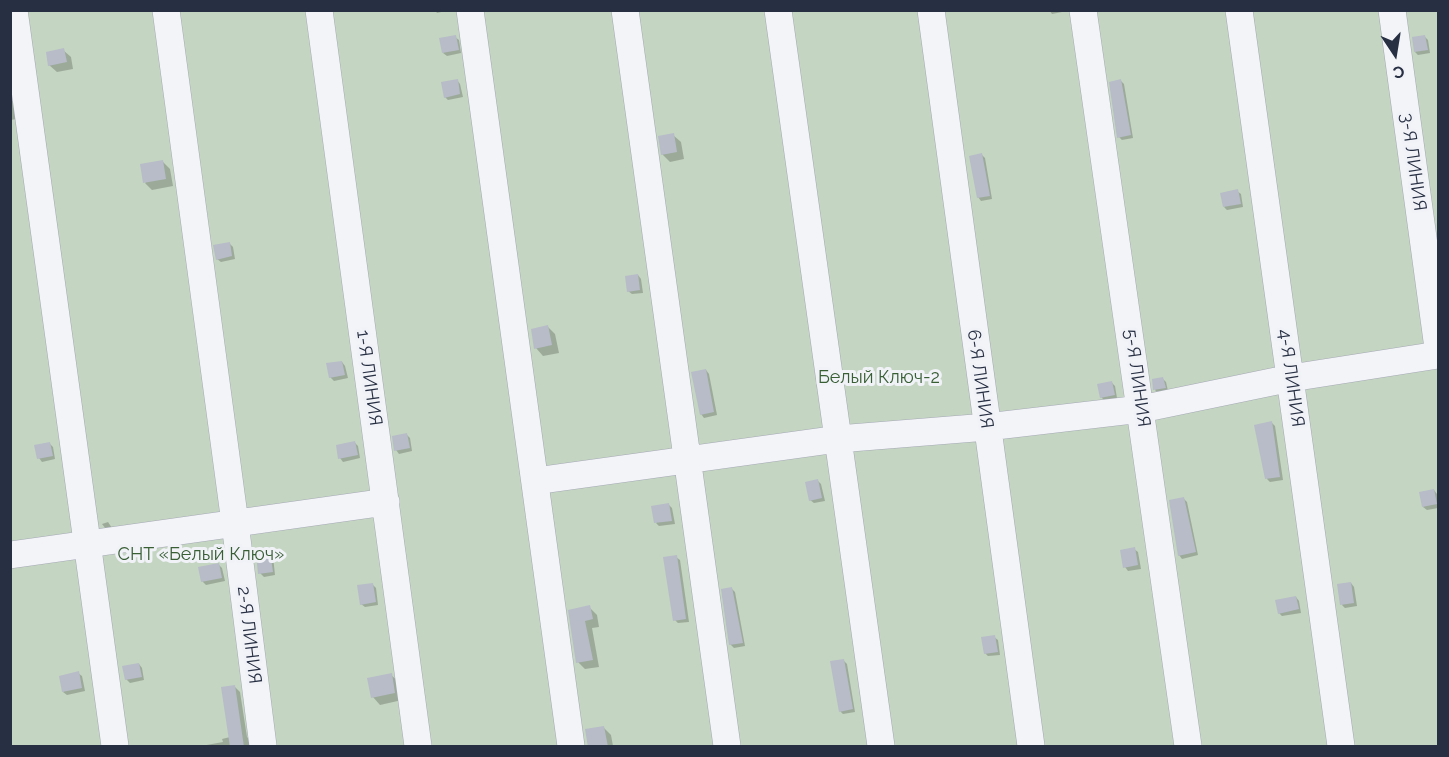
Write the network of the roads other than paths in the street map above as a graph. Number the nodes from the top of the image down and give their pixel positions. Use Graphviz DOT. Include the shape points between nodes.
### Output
graph roads {
  1 [pos="14,10"];
  2 [pos="165,10"];
  3 [pos="319,10"];
  4 [pos="470,10"];
  5 [pos="626,10"];
  6 [pos="778,10"];
  7 [pos="931,10"];
  8 [pos="1083,10"];
  9 [pos="1239,10"];
  10 [pos="1392,10"];
  11 [pos="1438,348"];
  12 [pos="1438,355"];
  13 [pos="1291,378"];
  14 [pos="1141,409"];
  15 [pos="987,427"];
  16 [pos="838,439"];
  17 [pos="689,460"];
  18 [pos="536,481"];
  19 [pos="386,502"];
  20 [pos="235,523"];
  21 [pos="88,545"];
  22 [pos="10,555"];
  23 [pos="115,747"];
  24 [pos="263,747"];
  25 [pos="418,747"];
  26 [pos="571,747"];
  27 [pos="728,747"];
  28 [pos="881,747"];
  29 [pos="1031,747"];
  30 [pos="1188,747"];
  31 [pos="1341,747"];
  1 -- 21 [label="street"];
  2 -- 20 [label="street, 2-Я ЛИНИЯ"];
  3 -- 19 [label="street, 1-Я ЛИНИЯ"];
  4 -- 18 [label="street"];
  5 -- 17 [label="street"];
  6 -- 16 [label="street"];
  7 -- 15 [label="street, 6-Я ЛИНИЯ"];
  8 -- 14 [label="street, 5-Я ЛИНИЯ"];
  9 -- 13 [label="street, 4-Я ЛИНИЯ"];
  10 -- 11 [label="street, 3-Я ЛИНИЯ"];
  12 -- 13 [label="street"];
  13 -- 14 [label="street"];
  13 -- 31 [label="street, 4-Я ЛИНИЯ"];
  14 -- 15 [label="street"];
  14 -- 30 [label="street, 5-Я ЛИНИЯ"];
  15 -- 16 [label="street"];
  15 -- 29 [label="street, 6-Я ЛИНИЯ"];
  16 -- 17 [label="street"];
  16 -- 28 [label="street"];
  17 -- 18 [label="street"];
  17 -- 27 [label="street"];
  18 -- 26 [label="street"];
  19 -- 20 [label="street"];
  19 -- 25 [label="street, 1-Я ЛИНИЯ"];
  20 -- 21 [label="street"];
  20 -- 24 [label="street, 2-Я ЛИНИЯ"];
  21 -- 22 [label="street"];
  21 -- 23 [label="street"];
}
